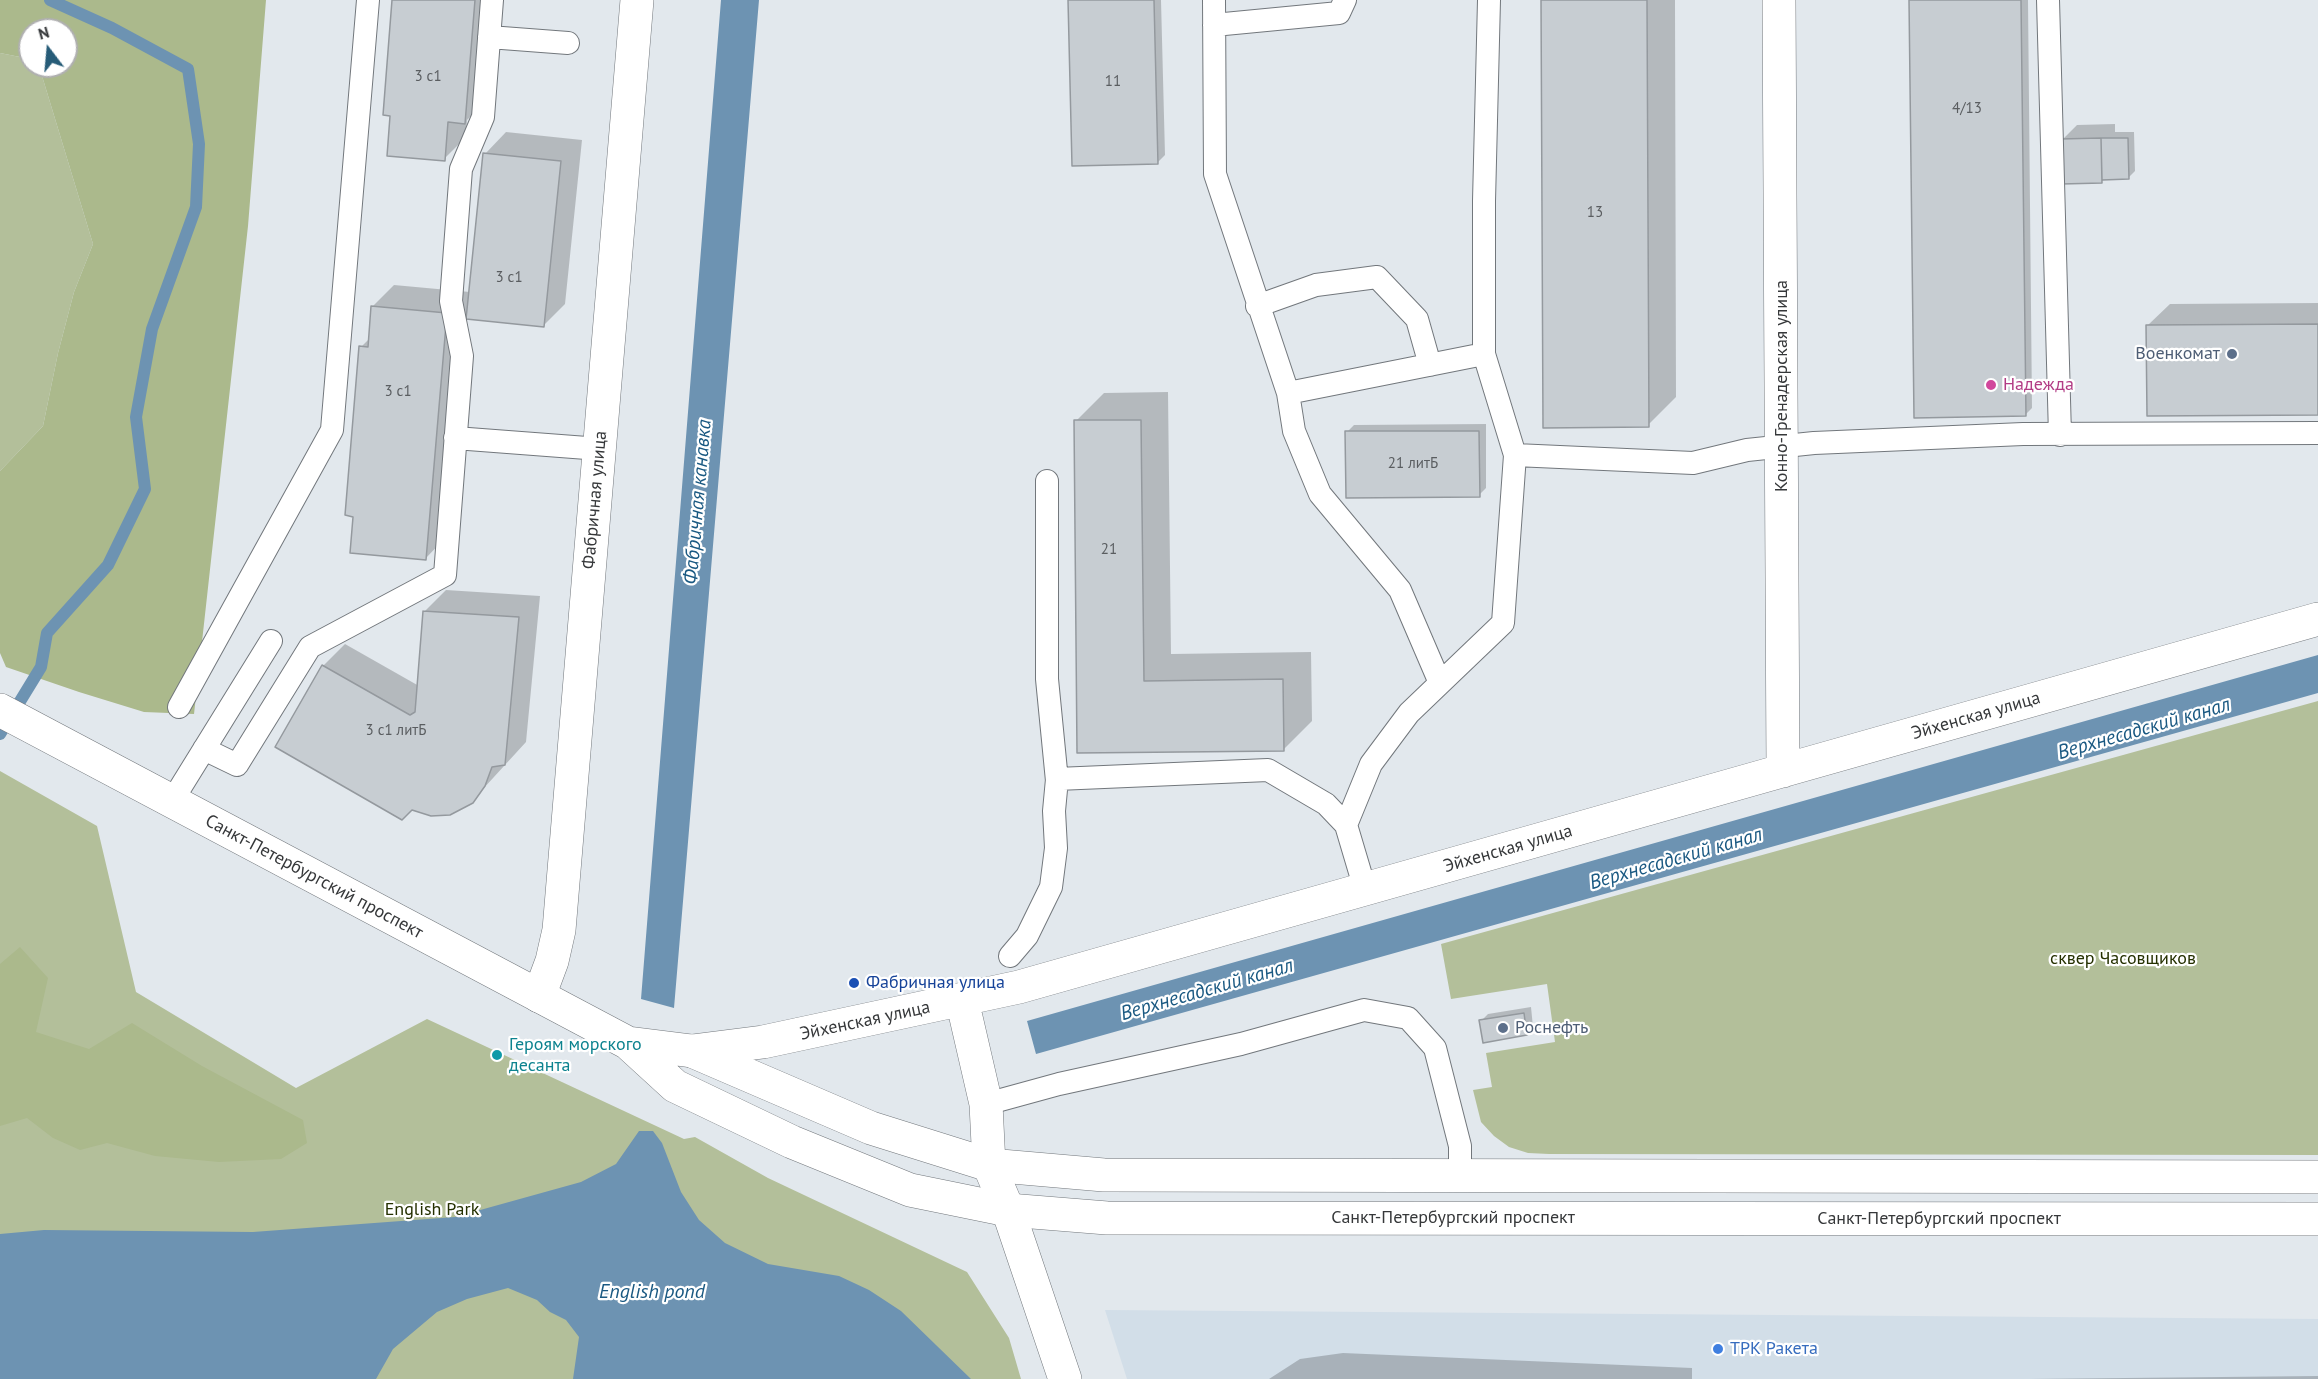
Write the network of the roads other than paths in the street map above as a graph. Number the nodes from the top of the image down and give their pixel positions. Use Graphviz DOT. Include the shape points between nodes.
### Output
graph roads {
  1 [pos="368,0"];
  2 [pos="492,0"];
  3 [pos="637,0"];
  4 [pos="1214,0"];
  5 [pos="1345,0"];
  6 [pos="1489,0"];
  7 [pos="1779,0"];
  8 [pos="2048,0"];
  9 [pos="1214,25"];
  10 [pos="489,37"];
  11 [pos="568,43"];
  12 [pos="1257,306"];
  13 [pos="1484,354"];
  14 [pos="1430,365"];
  15 [pos="1288,393"];
  16 [pos="2318,433"];
  17 [pos="2060,435"];
  18 [pos="455,438"];
  19 [pos="1783,446"];
  20 [pos="600,449"];
  21 [pos="1515,455"];
  22 [pos="1047,481"];
  23 [pos="2318,619"];
  24 [pos="271,641"];
  25 [pos="1440,683"];
  26 [pos="179,706"];
  27 [pos="0,710"];
  28 [pos="204,750"];
  29 [pos="1783,771"];
  30 [pos="1057,781"];
  31 [pos="172,801"];
  32 [pos="1346,825"];
  33 [pos="1365,889"];
  34 [pos="1010,956"];
  35 [pos="539,996"];
  36 [pos="962,1000"];
  37 [pos="628,1043"];
  38 [pos="692,1051"];
  39 [pos="986,1104"];
  40 [pos="989,1165"];
  41 [pos="1460,1176"];
  42 [pos="2318,1177"];
  43 [pos="1000,1209"];
  44 [pos="2318,1220"];
  45 [pos="1042,1379"];
  46 [pos="1065,1379"];
  1 -- 26 [label="lane" via="332,430"];
  2 -- 10 [label="lane"];
  3 -- 20 [label="main road, Фабричная улица"];
  4 -- 9 [label="lane"];
  5 -- 9 [label="lane" via="1339,13"];
  6 -- 13 [label="lane"];
  7 -- 19 [label="main road, Конно-Гренадерская улица"];
  8 -- 17 [label="lane"];
  9 -- 12 [label="lane" via="1215,174"];
  10 -- 11 [label="lane"];
  10 -- 18 [label="lane" via="483,117 461,170 451,301 462,356"];
  12 -- 14 [label="lane" via="1316,285 1377,277 1417,319"];
  12 -- 15 [label="lane"];
  13 -- 14 [label="lane"];
  13 -- 21 [label="lane"];
  14 -- 15 [label="lane"];
  15 -- 25 [label="lane" via="1294,431 1320,494 1400,590"];
  16 -- 17 [label="lane"];
  17 -- 19 [label="lane"];
  18 -- 20 [label="lane"];
  18 -- 28 [label="lane" via="445,575 310,647 237,765"];
  19 -- 21 [label="lane" via="1693,463"];
  19 -- 29 [label="main road, Конно-Гренадерская улица"];
  20 -- 35 [label="main road, Фабричная улица" via="559,930"];
  21 -- 25 [label="lane" via="1503,623"];
  22 -- 30 [label="lane" via="1047,680"];
  23 -- 29 [label="main road, Эйхенская улица"];
  24 -- 28 [label="lane"];
  25 -- 32 [label="lane" via="1409,713 1371,764"];
  27 -- 31 [label="main road, Санкт-Петербургский проспект"];
  28 -- 31 [label="lane"];
  29 -- 33 [label="main road, Эйхенская улица"];
  30 -- 32 [label="lane" via="1268,770 1326,804"];
  30 -- 34 [label="lane" via="1052,887 1027,936"];
  31 -- 35 [label="main road, Санкт-Петербургский проспект"];
  32 -- 33 [label="lane"];
  33 -- 36 [label="main road, Эйхенская улица"];
  35 -- 37 [label="main road, Санкт-Петербургский проспект"];
  36 -- 38 [label="main road, Эйхенская улица" via="763,1042"];
  36 -- 39 [label="main road"];
  37 -- 38 [label="main road, Санкт-Петербургский проспект"];
  37 -- 43 [label="main road, Санкт-Петербургский проспект" via="675,1086 792,1142 910,1190"];
  38 -- 40 [label="main road, Санкт-Петербургский проспект" via="871,1128"];
  39 -- 40 [label="main road"];
  39 -- 41 [label="lane" via="1241,1044 1364,1010 1408,1018 1435,1048 1460,1146"];
  40 -- 41 [label="main road, Санкт-Петербургский проспект" via="1104,1175"];
  40 -- 43 [label="main road"];
  41 -- 42 [label="main road, Санкт-Петербургский проспект"];
  43 -- 44 [label="main road, Санкт-Петербургский проспект" via="1118,1218"];
  43 -- 45 [label="main road" via="1003,1258"];
  43 -- 46 [label="main road"];
}
